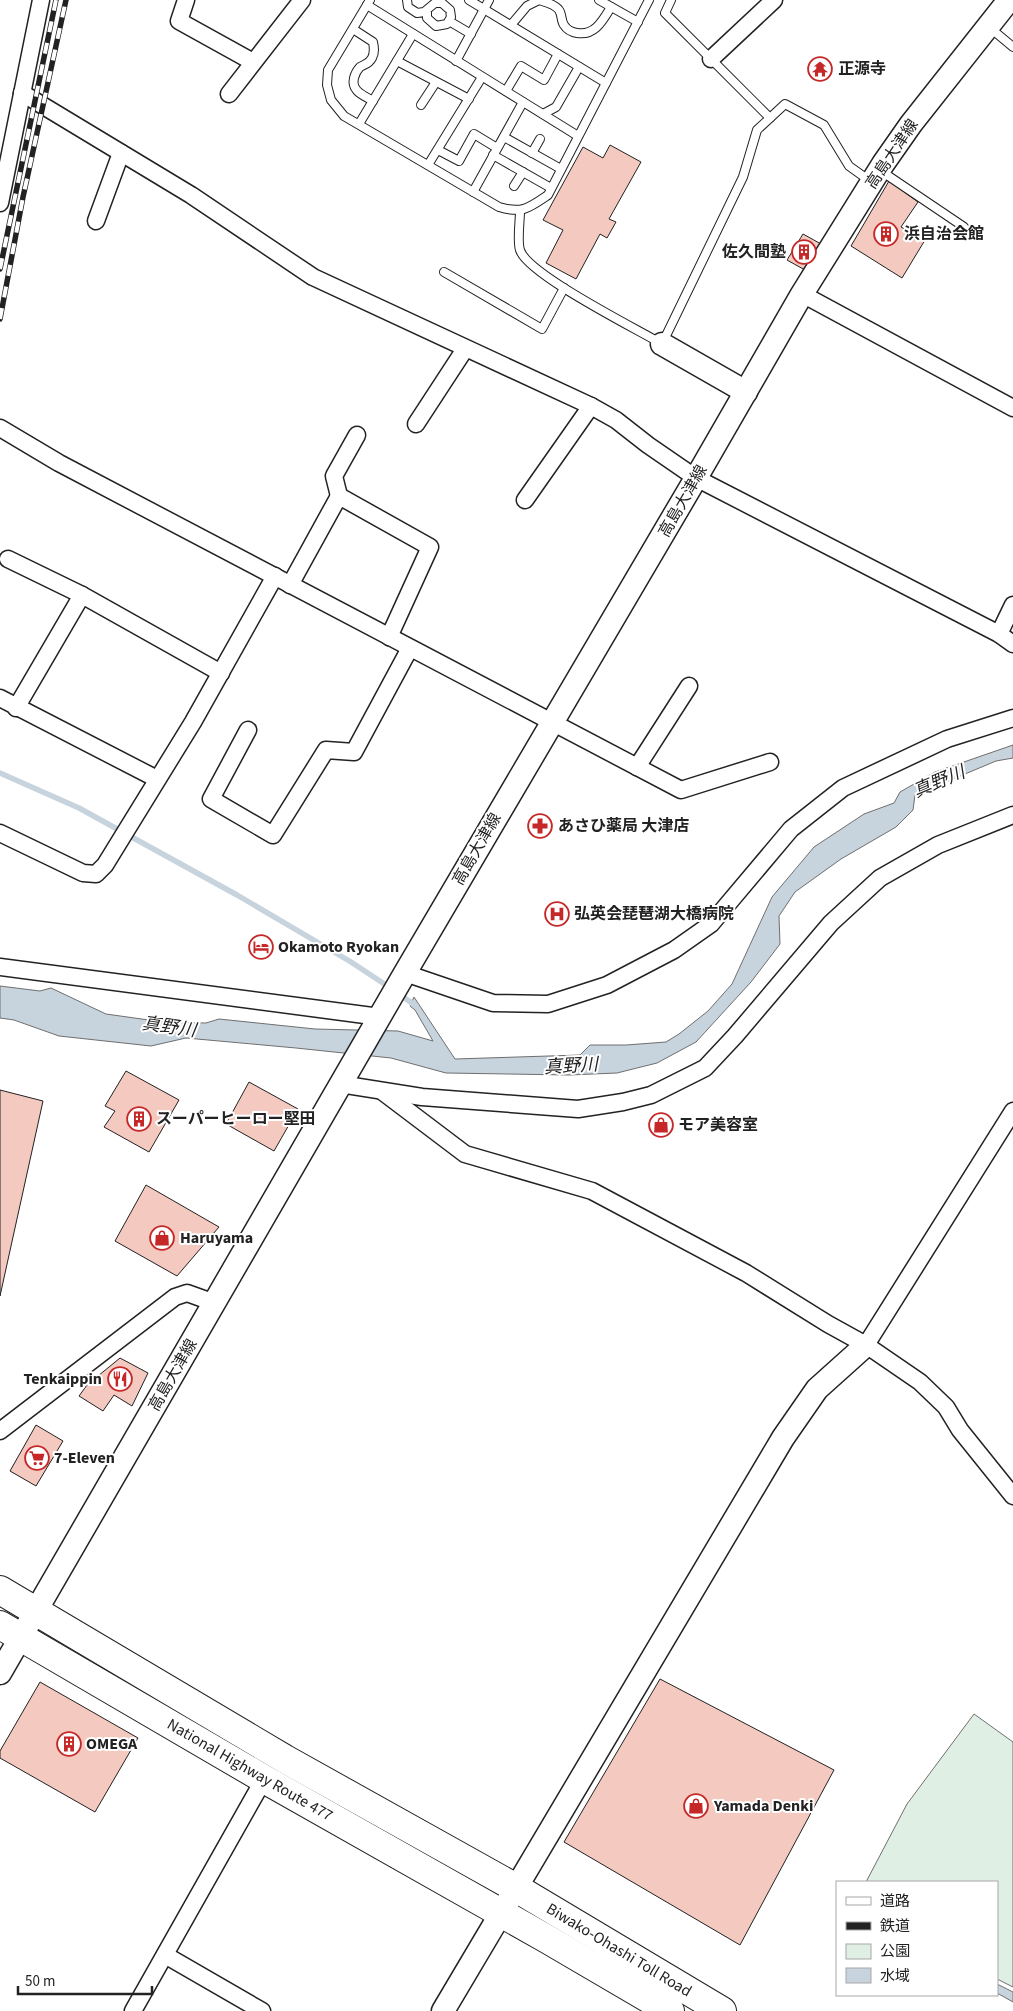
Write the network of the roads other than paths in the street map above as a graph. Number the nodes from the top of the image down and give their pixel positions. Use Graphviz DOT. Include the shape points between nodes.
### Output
graph roads {
  1 [pos="41,0"];
  2 [pos="186,0"];
  3 [pos="302,0"];
  4 [pos="407,0"];
  5 [pos="469,0"];
  6 [pos="490,0"];
  7 [pos="599,0"];
  8 [pos="649,0"];
  9 [pos="671,0"];
  10 [pos="774,0"];
  11 [pos="1009,0"];
  12 [pos="368,3"];
  13 [pos="429,6"];
  14 [pos="611,7"];
  15 [pos="484,9"];
  16 [pos="449,21"];
  17 [pos="638,22"];
  18 [pos="511,25"];
  19 [pos="988,26"];
  20 [pos="353,29"];
  21 [pos="413,34"];
  22 [pos="470,34"];
  23 [pos="1013,47"];
  24 [pos="558,54"];
  25 [pos="711,59"];
  26 [pos="397,61"];
  27 [pos="456,61"];
  28 [pos="253,62"];
  29 [pos="579,67"];
  30 [pos="482,77"];
  31 [pos="436,82"];
  32 [pos="606,83"];
  33 [pos="506,91"];
  34 [pos="22,93"];
  35 [pos="229,94"];
  36 [pos="469,99"];
  37 [pos="373,101"];
  38 [pos="523,102"];
  39 [pos="422,105"];
  40 [pos="543,114"];
  41 [pos="770,118"];
  42 [pos="359,124"];
  43 [pos="578,136"];
  44 [pos="504,137"];
  45 [pos="540,139"];
  46 [pos="438,150"];
  47 [pos="121,152"];
  48 [pos="495,152"];
  49 [pos="532,153"];
  50 [pos="428,165"];
  51 [pos="561,169"];
  52 [pos="523,172"];
  53 [pos="875,176"];
  54 [pos="514,186"];
  55 [pos="551,188"];
  56 [pos="473,192"];
  57 [pos="0,203"];
  58 [pos="520,211"];
  59 [pos="96,220"];
  60 [pos="964,227"];
  61 [pos="444,272"];
  62 [pos="564,288"];
  63 [pos="802,294"];
  64 [pos="662,344"];
  65 [pos="466,349"];
  66 [pos="746,392"];
  67 [pos="1011,403"];
  68 [pos="591,406"];
  69 [pos="416,424"];
  70 [pos="0,428"];
  71 [pos="357,436"];
  72 [pos="696,478"];
  73 [pos="339,496"];
  74 [pos="525,500"];
  75 [pos="8,559"];
  76 [pos="274,576"];
  77 [pos="290,585"];
  78 [pos="82,595"];
  79 [pos="1013,605"];
  80 [pos="999,634"];
  81 [pos="389,637"];
  82 [pos="1013,644"];
  83 [pos="410,648"];
  84 [pos="221,672"];
  85 [pos="689,686"];
  86 [pos="0,698"];
  87 [pos="16,708"];
  88 [pos="1013,718"];
  89 [pos="551,723"];
  90 [pos="248,730"];
  91 [pos="770,762"];
  92 [pos="637,767"];
  93 [pos="157,779"];
  94 [pos="1013,815"];
  95 [pos="0,833"];
  96 [pos="0,967"];
  97 [pos="405,973"];
  98 [pos="380,1017"];
  99 [pos="343,1080"];
  100 [pos="381,1090"];
  101 [pos="1013,1111"];
  102 [pos="215,1303"];
  103 [pos="866,1345"];
  104 [pos="0,1431"];
  105 [pos="1013,1496"];
  106 [pos="0,1590"];
  107 [pos="36,1611"];
  108 [pos="11,1631"];
  109 [pos="0,1673"];
  110 [pos="264,1779"];
  111 [pos="516,1888"];
  112 [pos="501,1913"];
  113 [pos="164,1955"];
  114 [pos="133,2011"];
  115 [pos="262,2011"];
  116 [pos="443,2011"];
  117 [pos="670,2011"];
  118 [pos="722,2011"];
  1 -- 34 [label="street"];
  2 -- 28 [label="street" via="179,21"];
  3 -- 28 [label="street"];
  4 -- 13 [label="lane" via="408,7 414,12 421,13"];
  5 -- 15 [label="lane"];
  6 -- 15 [label="lane"];
  7 -- 14 [label="lane"];
  8 -- 17 [label="lane"];
  9 -- 25 [label="lane" via="665,13"];
  10 -- 25 [label="street"];
  11 -- 19 [label="main road, 高島大津線"];
  12 -- 20 [label="lane"];
  12 -- 21 [label="lane"];
  13 -- 16 [label="lane" via="446,4 451,13"];
  13 -- 16 [label="lane" via="427,18 432,24 440,26"];
  14 -- 17 [label="lane"];
  14 -- 18 [label="lane" via="600,24 591,31 580,33 570,31 563,24 560,10 538,0 527,6"];
  15 -- 18 [label="lane"];
  15 -- 22 [label="lane"];
  16 -- 22 [label="lane"];
  17 -- 32 [label="lane"];
  18 -- 24 [label="lane"];
  19 -- 23 [label="lane"];
  19 -- 53 [label="main road, 高島大津線" via="911,124"];
  20 -- 37 [label="lane" via="373,42 372,58 359,68 353,84 357,91"];
  20 -- 42 [label="lane" via="328,70 327,85 331,100 344,116"];
  21 -- 26 [label="lane"];
  21 -- 27 [label="lane"];
  22 -- 27 [label="lane"];
  24 -- 29 [label="lane"];
  24 -- 33 [label="lane" via="544,80 521,66"];
  25 -- 41 [label="lane"];
  26 -- 31 [label="lane"];
  26 -- 37 [label="lane"];
  27 -- 30 [label="lane"];
  28 -- 35 [label="street"];
  29 -- 32 [label="lane"];
  29 -- 40 [label="lane" via="556,107"];
  30 -- 33 [label="lane"];
  30 -- 36 [label="lane"];
  31 -- 36 [label="lane"];
  31 -- 39 [label="lane"];
  32 -- 43 [label="lane"];
  33 -- 38 [label="lane"];
  34 -- 47 [label="street"];
  34 -- 57 [label="street"];
  36 -- 46 [label="lane"];
  37 -- 42 [label="lane"];
  38 -- 40 [label="lane"];
  38 -- 44 [label="lane"];
  40 -- 43 [label="lane"];
  41 -- 53 [label="lane" via="785,104 824,125 849,166"];
  41 -- 64 [label="lane" via="757,130 743,177"];
  42 -- 50 [label="lane"];
  43 -- 51 [label="lane"];
  44 -- 48 [label="lane"];
  44 -- 49 [label="lane"];
  45 -- 49 [label="lane"];
  46 -- 48 [label="lane" via="459,161 474,134"];
  46 -- 50 [label="lane"];
  47 -- 59 [label="street"];
  47 -- 65 [label="street" via="313,277"];
  48 -- 52 [label="lane"];
  48 -- 56 [label="lane"];
  49 -- 51 [label="lane"];
  50 -- 56 [label="lane"];
  51 -- 55 [label="lane"];
  52 -- 54 [label="lane"];
  52 -- 55 [label="lane"];
  53 -- 60 [label="lane"];
  53 -- 63 [label="main road, 高島大津線"];
  55 -- 58 [label="lane" via="534,206"];
  56 -- 58 [label="lane" via="499,207"];
  58 -- 62 [label="lane" via="520,249 528,263"];
  61 -- 62 [label="lane" via="542,329"];
  62 -- 64 [label="lane"];
  63 -- 66 [label="main road, 高島大津線"];
  63 -- 67 [label="street"];
  64 -- 66 [label="main road"];
  65 -- 68 [label="street"];
  65 -- 69 [label="street"];
  66 -- 72 [label="main road, 高島大津線"];
  68 -- 72 [label="street" via="616,420"];
  68 -- 74 [label="street"];
  70 -- 76 [label="street" via="59,463"];
  71 -- 73 [label="street" via="334,476"];
  72 -- 80 [label="street"];
  72 -- 89 [label="main road, 高島大津線"];
  73 -- 77 [label="street"];
  73 -- 81 [label="street" via="430,547"];
  75 -- 78 [label="street"];
  76 -- 77 [label="street"];
  76 -- 84 [label="street"];
  77 -- 81 [label="street"];
  78 -- 84 [label="street"];
  78 -- 87 [label="street"];
  79 -- 80 [label="street"];
  80 -- 82 [label="street"];
  81 -- 83 [label="street"];
  83 -- 89 [label="street"];
  83 -- 90 [label="street" via="354,752 326,750 273,835 211,799"];
  84 -- 93 [label="street"];
  85 -- 92 [label="street"];
  86 -- 87 [label="street"];
  87 -- 93 [label="street"];
  88 -- 97 [label="street" via="947,739 843,788 791,829 711,924 674,950 607,985 548,1004 493,1003"];
  89 -- 92 [label="street"];
  89 -- 97 [label="main road, 高島大津線"];
  91 -- 92 [label="street" via="681,790"];
  93 -- 95 [label="street" via="105,865 96,874 83,873"];
  94 -- 100 [label="street" via="938,846 880,878 831,923 705,1068 651,1095 578,1109 422,1097"];
  96 -- 98 [label="street"];
  97 -- 98 [label="main road, 高島大津線"];
  98 -- 99 [label="main road, 高島大津線"];
  99 -- 100 [label="street"];
  99 -- 102 [label="main road, 高島大津線"];
  100 -- 103 [label="street" via="466,1154 592,1191 746,1273"];
  101 -- 103 [label="street"];
  102 -- 104 [label="street" via="187,1293 175,1297"];
  102 -- 107 [label="main road, 高島大津線"];
  103 -- 105 [label="street" via="920,1382 946,1407 960,1430"];
  103 -- 111 [label="main road" via="817,1389 783,1438"];
  106 -- 107 [label="highway, National Highway Route 477"];
  107 -- 108 [label="main road, 高島大津線"];
  107 -- 111 [label="highway, National Highway Route 477" via="284,1759"];
  108 -- 109 [label="main road, 高島大津線"];
  108 -- 110 [label="highway, National Highway Route 477"];
  110 -- 112 [label="highway, National Highway Route 477"];
  110 -- 113 [label="street"];
  111 -- 112 [label="main road"];
  111 -- 118 [label="highway, Biwako-Ohashi Toll Road"];
  112 -- 116 [label="main road"];
  112 -- 117 [label="highway, Biwako-Ohashi Toll Road"];
  113 -- 114 [label="street"];
  113 -- 115 [label="street"];
}
